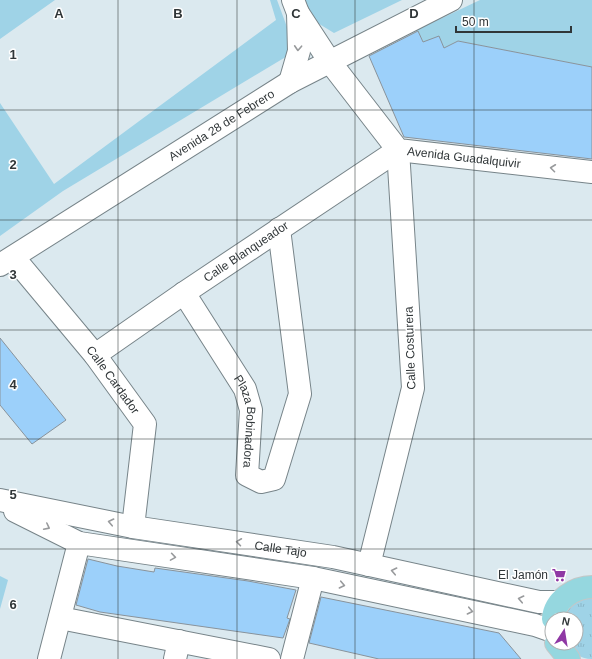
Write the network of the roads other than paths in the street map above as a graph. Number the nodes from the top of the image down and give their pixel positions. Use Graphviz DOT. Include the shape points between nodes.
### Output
graph roads {
  1 [pos="451,0"];
  2 [pos="295,6"];
  3 [pos="330,62"];
  4 [pos="290,82"];
  5 [pos="398,150"];
  6 [pos="592,172"];
  7 [pos="279,229"];
  8 [pos="7,261"];
  9 [pos="184,293"];
  10 [pos="96,355"];
  11 [pos="0,500"];
  12 [pos="0,503"];
  13 [pos="133,527"];
  14 [pos="79,543"];
  15 [pos="369,565"];
  16 [pos="313,578"];
  17 [pos="590,582"];
  18 [pos="556,610"];
  19 [pos="60,618"];
  20 [pos="544,628"];
  21 [pos="177,650"];
  22 [pos="49,659"];
  23 [pos="269,659"];
  24 [pos="292,659"];
  1 -- 3 [label="street, Avenida 28 de Febrero"];
  2 -- 3 [label="street, Avenida Guadalquivir"];
  2 -- 4 [label="street, one-way" via="298,51"];
  3 -- 4 [label="street, Avenida 28 de Febrero"];
  3 -- 5 [label="street, Avenida Guadalquivir"];
  4 -- 8 [label="street, Avenida 28 de Febrero"];
  6 -- 5 [label="street, Avenida Guadalquivir, one-way"];
  5 -- 7 [label="street, Calle Blanqueador"];
  5 -- 15 [label="street, Calle Costurera" via="413,388"];
  7 -- 9 [label="street, Calle Blanqueador"];
  7 -- 9 [label="street, Plaza Bobinadora" via="300,394 274,479 261,482 247,476 251,410 245,389"];
  8 -- 10 [label="street, Calle Cardador"];
  9 -- 10 [label="street, Calle Blanqueador"];
  10 -- 13 [label="street, Calle Cardador" via="145,424"];
  13 -- 11 [label="street, Calle Tajo, one-way"];
  12 -- 14 [label="street, Calle Tajo, one-way"];
  15 -- 13 [label="street, Calle Tajo, one-way"];
  14 -- 16 [label="street, Calle Tajo, one-way"];
  14 -- 19 [label="street"];
  18 -- 15 [label="street, Calle Tajo, one-way" via="538,602"];
  16 -- 20 [label="street, Calle Tajo, one-way"];
  16 -- 24 [label="street"];
  17 -- 18 [label="main road" via="571,592"];
  19 -- 21 [label="street"];
  19 -- 22 [label="street"];
  21 -- 23 [label="street"];
}
